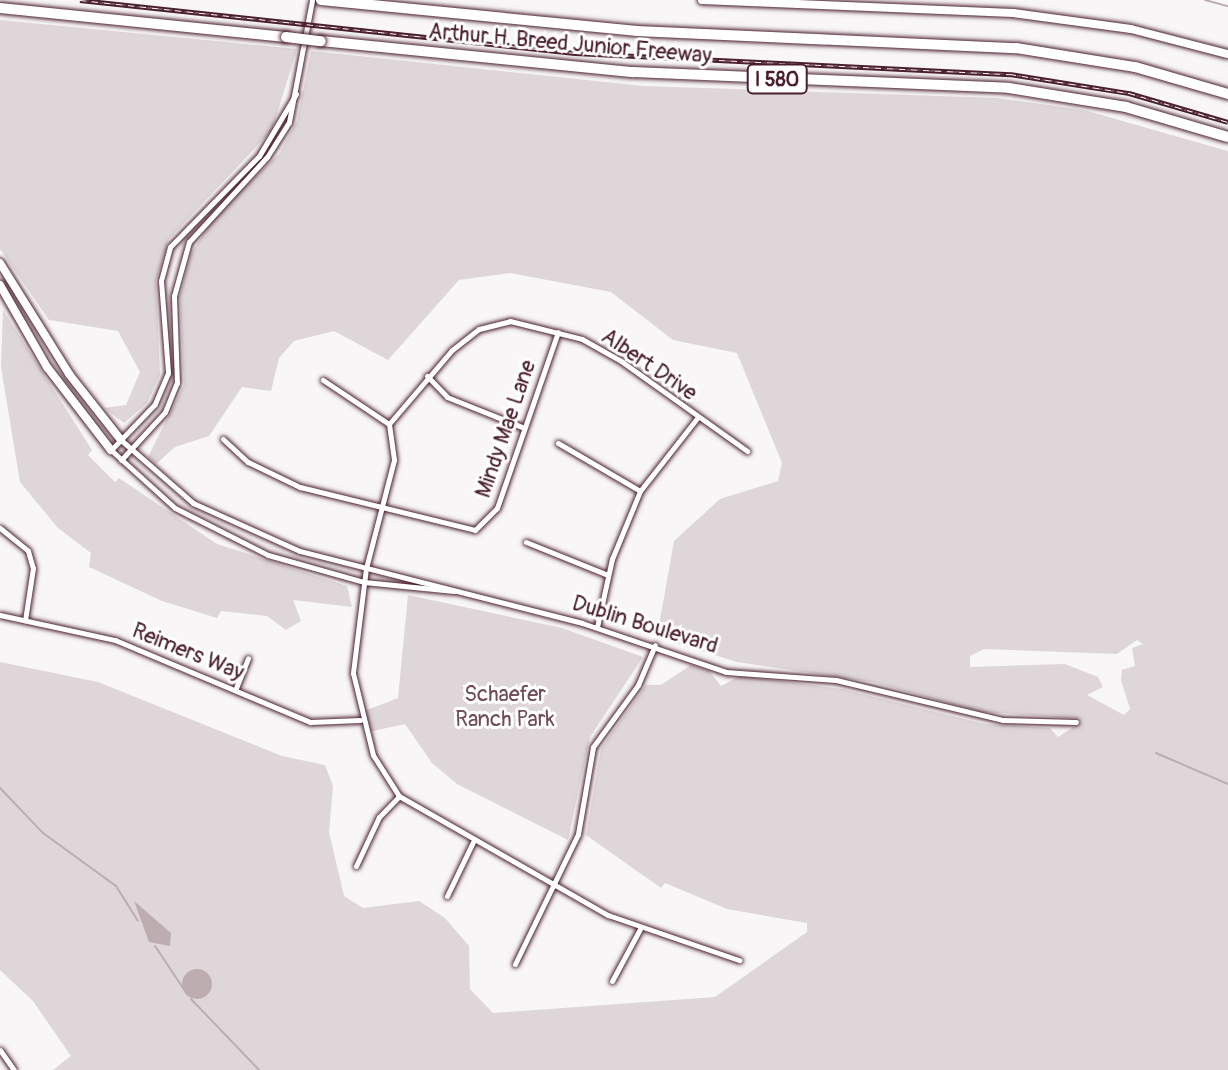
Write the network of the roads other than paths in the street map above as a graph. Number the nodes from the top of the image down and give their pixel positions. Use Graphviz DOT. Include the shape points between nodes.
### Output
graph roads {
  1 [pos="312,0"];
  2 [pos="321,0"];
  3 [pos="702,0"];
  4 [pos="328,1"];
  5 [pos="0,8"];
  6 [pos="1228,54"];
  7 [pos="296,94"];
  8 [pos="1228,94"];
  9 [pos="1228,137"];
  10 [pos="1,268"];
  11 [pos="12,279"];
  12 [pos="0,287"];
  13 [pos="558,332"];
  14 [pos="427,376"];
  15 [pos="323,380"];
  16 [pos="698,417"];
  17 [pos="389,424"];
  18 [pos="522,427"];
  19 [pos="223,439"];
  20 [pos="121,440"];
  21 [pos="558,443"];
  22 [pos="111,450"];
  23 [pos="131,450"];
  24 [pos="747,451"];
  25 [pos="121,460"];
  26 [pos="640,491"];
  27 [pos="381,509"];
  28 [pos="0,528"];
  29 [pos="526,542"];
  30 [pos="366,568"];
  31 [pos="608,575"];
  32 [pos="364,582"];
  33 [pos="457,591"];
  34 [pos="0,615"];
  35 [pos="25,620"];
  36 [pos="597,627"];
  37 [pos="655,645"];
  38 [pos="248,658"];
  39 [pos="236,688"];
  40 [pos="360,720"];
  41 [pos="1076,722"];
  42 [pos="399,796"];
  43 [pos="473,842"];
  44 [pos="356,866"];
  45 [pos="557,883"];
  46 [pos="447,896"];
  47 [pos="640,929"];
  48 [pos="739,960"];
  49 [pos="515,964"];
  50 [pos="612,981"];
  51 [pos="0,1050"];
  52 [pos="14,1070"];
  1 -- 7 [label="street"];
  2 -- 4 [label="highway, Arthur H. Breed Junior Freeway / I 580"];
  3 -- 6 [label="main road" via="1042,16"];
  4 -- 8 [label="highway, Arthur H. Breed Junior Freeway / I 580" via="622,30 1016,48 1135,67"];
  5 -- 9 [label="highway, Arthur H. Breed Junior Freeway / I 580, bridge" via="604,70 1009,88 1126,107"];
  7 -- 20 [label="street" via="259,156 170,247 161,281 168,373 155,404"];
  7 -- 23 [label="street" via="267,157 209,212 183,254 174,296 177,383 165,412"];
  10 -- 11 [label="main road, Dublin Boulevard"];
  11 -- 12 [label="street"];
  11 -- 20 [label="main road, Dublin Boulevard" via="69,374"];
  12 -- 22 [label="main road, Dublin Boulevard" via="63,392"];
  13 -- 14 [label="street, Albert Drive" via="510,321 479,329"];
  13 -- 16 [label="street, Albert Drive" via="621,361"];
  13 -- 18 [label="street, Mindy Mae Lane"];
  14 -- 17 [label="street, Albert Drive"];
  14 -- 18 [label="street" via="447,397"];
  15 -- 17 [label="street"];
  16 -- 24 [label="street, Albert Drive"];
  16 -- 26 [label="street"];
  17 -- 27 [label="street" via="394,460"];
  18 -- 27 [label="street, Mindy Mae Lane" via="497,508 483,526 454,529"];
  19 -- 27 [label="street, Mindy Mae Lane" via="271,475"];
  20 -- 22 [label="street"];
  20 -- 23 [label="street, Dublin Boulevard"];
  21 -- 26 [label="street"];
  22 -- 25 [label="street, Dublin Boulevard"];
  23 -- 25 [label="street"];
  23 -- 30 [label="street, Dublin Boulevard" via="224,521"];
  25 -- 32 [label="street, Dublin Boulevard" via="175,508 231,540"];
  26 -- 31 [label="street"];
  27 -- 30 [label="street"];
  28 -- 35 [label="street" via="31,560"];
  29 -- 31 [label="street"];
  30 -- 32 [label="street"];
  30 -- 33 [label="street, Dublin Boulevard"];
  31 -- 36 [label="street"];
  32 -- 33 [label="street, Dublin Boulevard"];
  32 -- 40 [label="street" via="353,673"];
  33 -- 36 [label="street, Dublin Boulevard"];
  34 -- 35 [label="street, Reimers Way"];
  35 -- 39 [label="street, Reimers Way" via="115,640"];
  36 -- 37 [label="street, Dublin Boulevard"];
  37 -- 41 [label="street, Dublin Boulevard" via="726,672 836,680 977,715"];
  37 -- 45 [label="street" via="638,685 593,747 581,827"];
  38 -- 39 [label="street"];
  39 -- 40 [label="street, Reimers Way" via="310,722"];
  40 -- 42 [label="street"];
  42 -- 43 [label="street"];
  42 -- 44 [label="street" via="379,817"];
  43 -- 45 [label="street"];
  43 -- 46 [label="street"];
  45 -- 47 [label="street"];
  45 -- 49 [label="street"];
  47 -- 48 [label="street"];
  47 -- 50 [label="street"];
  51 -- 52 [label="street"];
}
